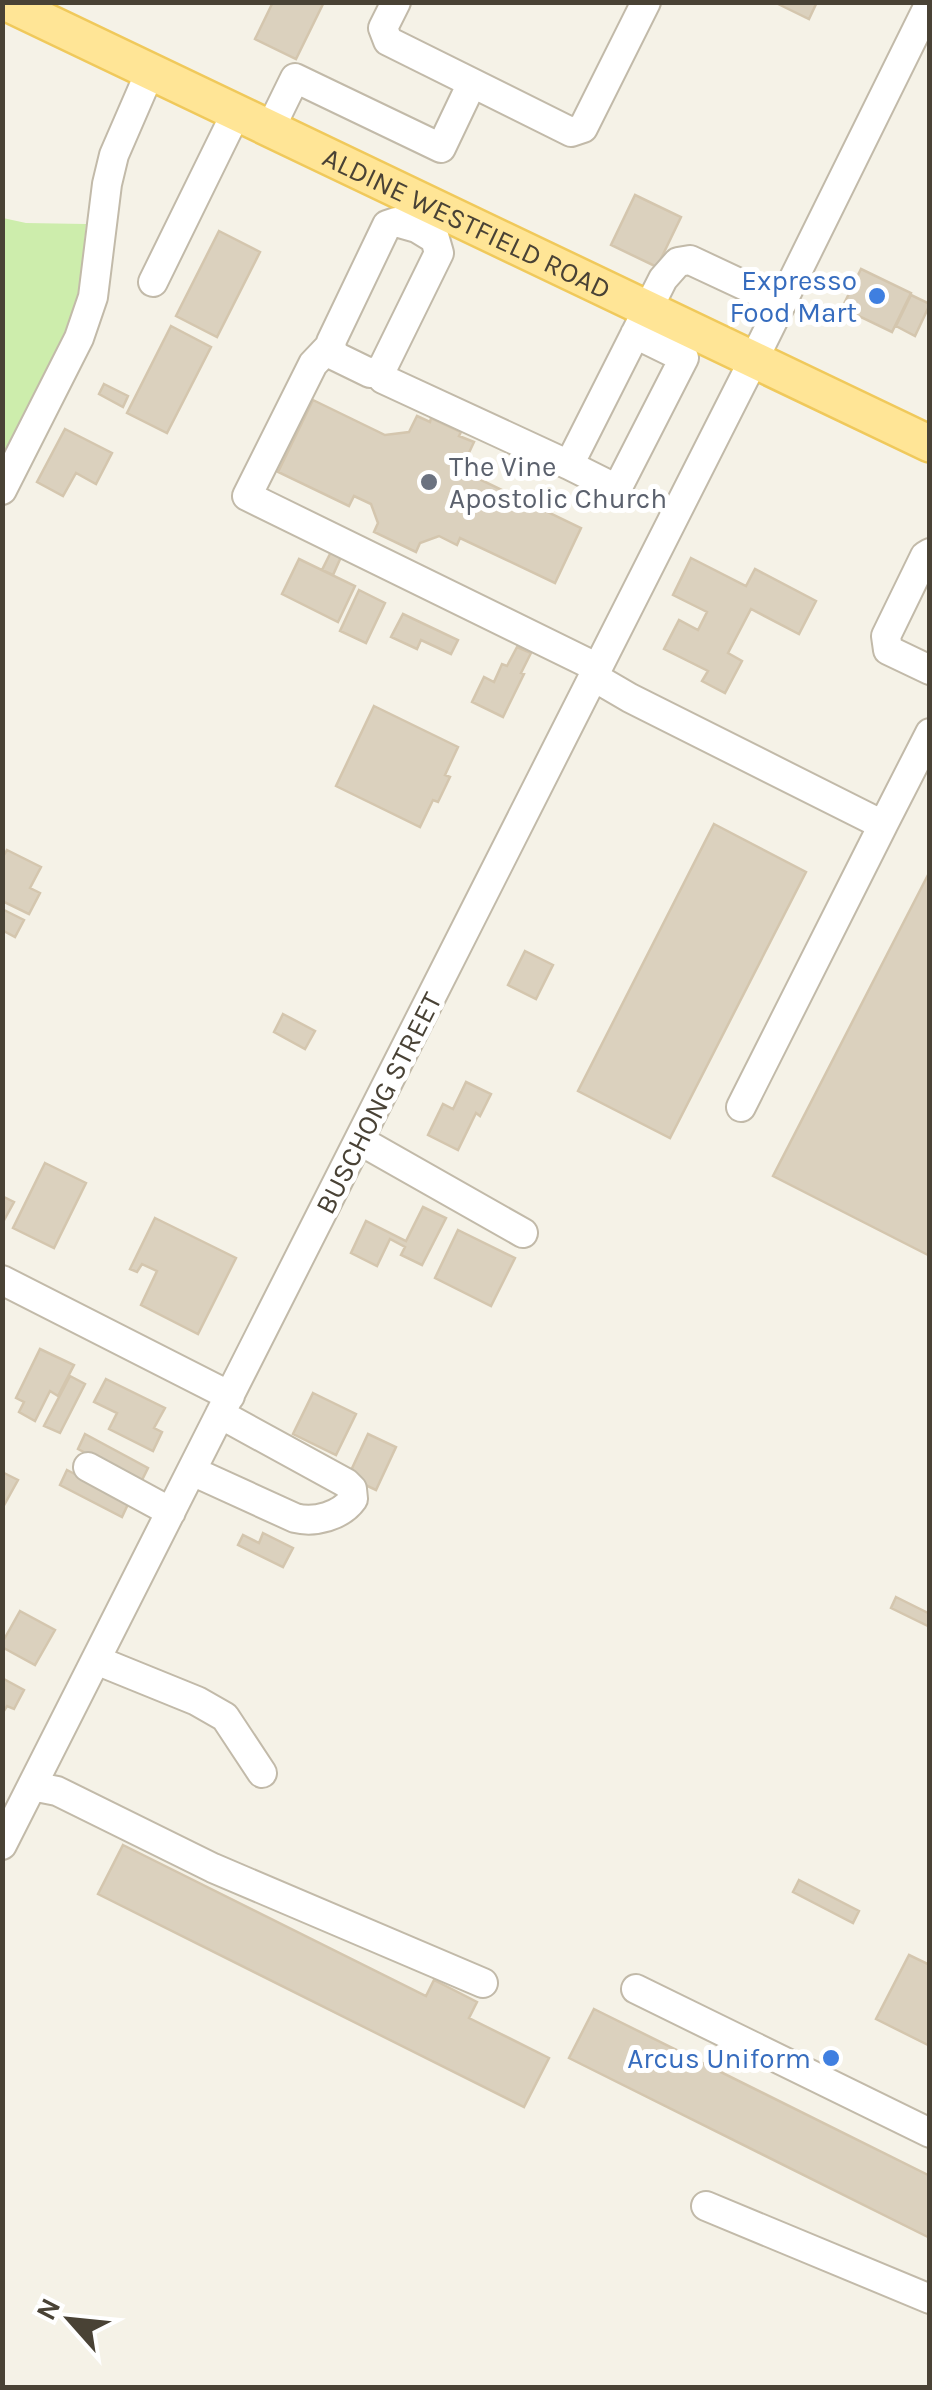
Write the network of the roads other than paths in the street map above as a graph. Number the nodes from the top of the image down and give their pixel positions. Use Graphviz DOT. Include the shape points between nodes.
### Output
graph roads {
  1 [pos="5,2"];
  2 [pos="396,2"];
  3 [pos="646,2"];
  4 [pos="930,3"];
  5 [pos="150,72"];
  6 [pos="472,83"];
  7 [pos="236,113"];
  8 [pos="270,130"];
  9 [pos="422,216"];
  10 [pos="153,282"];
  11 [pos="782,303"];
  12 [pos="641,322"];
  13 [pos="332,345"];
  14 [pos="754,361"];
  15 [pos="376,371"];
  16 [pos="930,444"];
  17 [pos="569,464"];
  18 [pos="2,490"];
  19 [pos="930,553"];
  20 [pos="930,670"];
  21 [pos="596,672"];
  22 [pos="930,733"];
  23 [pos="884,825"];
  24 [pos="741,1108"];
  25 [pos="360,1140"];
  26 [pos="523,1234"];
  27 [pos="7,1292"];
  28 [pos="225,1405"];
  29 [pos="88,1467"];
  30 [pos="192,1470"];
  31 [pos="170,1512"];
  32 [pos="96,1660"];
  33 [pos="262,1773"];
  34 [pos="32,1786"];
  35 [pos="2,1846"];
  36 [pos="483,1984"];
  37 [pos="636,1989"];
  38 [pos="930,2132"];
  39 [pos="706,2206"];
  40 [pos="930,2300"];
  1 -- 5 [label="main road, ALDINE WESTFIELD ROAD"];
  2 -- 6 [label="street" via="383,28 388,41"];
  3 -- 6 [label="street" via="583,128 571,132"];
  4 -- 11 [label="street, BUSCHONG STREET"];
  5 -- 7 [label="main road, ALDINE WESTFIELD ROAD"];
  5 -- 18 [label="street" via="106,184 93,297 79,338"];
  6 -- 8 [label="street" via="441,148 294,78"];
  7 -- 8 [label="main road, ALDINE WESTFIELD ROAD"];
  7 -- 10 [label="street"];
  8 -- 9 [label="main road, ALDINE WESTFIELD ROAD"];
  9 -- 12 [label="main road, ALDINE WESTFIELD ROAD"];
  9 -- 13 [label="street" via="387,225"];
  9 -- 15 [label="street" via="439,254"];
  11 -- 12 [label="street" via="690,260 670,268"];
  11 -- 14 [label="street, BUSCHONG STREET"];
  12 -- 14 [label="main road, ALDINE WESTFIELD ROAD"];
  12 -- 17 [label="street"];
  12 -- 17 [label="street" via="684,358 617,489"];
  13 -- 15 [label="street" via="334,355"];
  13 -- 21 [label="street" via="313,364 248,496"];
  14 -- 16 [label="main road, ALDINE WESTFIELD ROAD"];
  14 -- 21 [label="street, BUSCHONG STREET"];
  15 -- 17 [label="street"];
  19 -- 20 [label="street" via="886,636 888,650"];
  21 -- 23 [label="street" via="630,698"];
  21 -- 25 [label="street, BUSCHONG STREET"];
  22 -- 23 [label="street"];
  23 -- 24 [label="street"];
  25 -- 26 [label="street"];
  25 -- 28 [label="street, BUSCHONG STREET"];
  27 -- 28 [label="street"];
  28 -- 30 [label="street, BUSCHONG STREET"];
  28 -- 30 [label="street" via="346,1483 353,1499 307,1521"];
  29 -- 31 [label="street"];
  30 -- 31 [label="street, BUSCHONG STREET"];
  31 -- 32 [label="street, BUSCHONG STREET"];
  32 -- 33 [label="street" via="225,1717"];
  32 -- 34 [label="street, BUSCHONG STREET"];
  34 -- 35 [label="street, BUSCHONG STREET"];
  34 -- 36 [label="street" via="57,1790 213,1868"];
  37 -- 38 [label="street"];
  39 -- 40 [label="street"];
}
